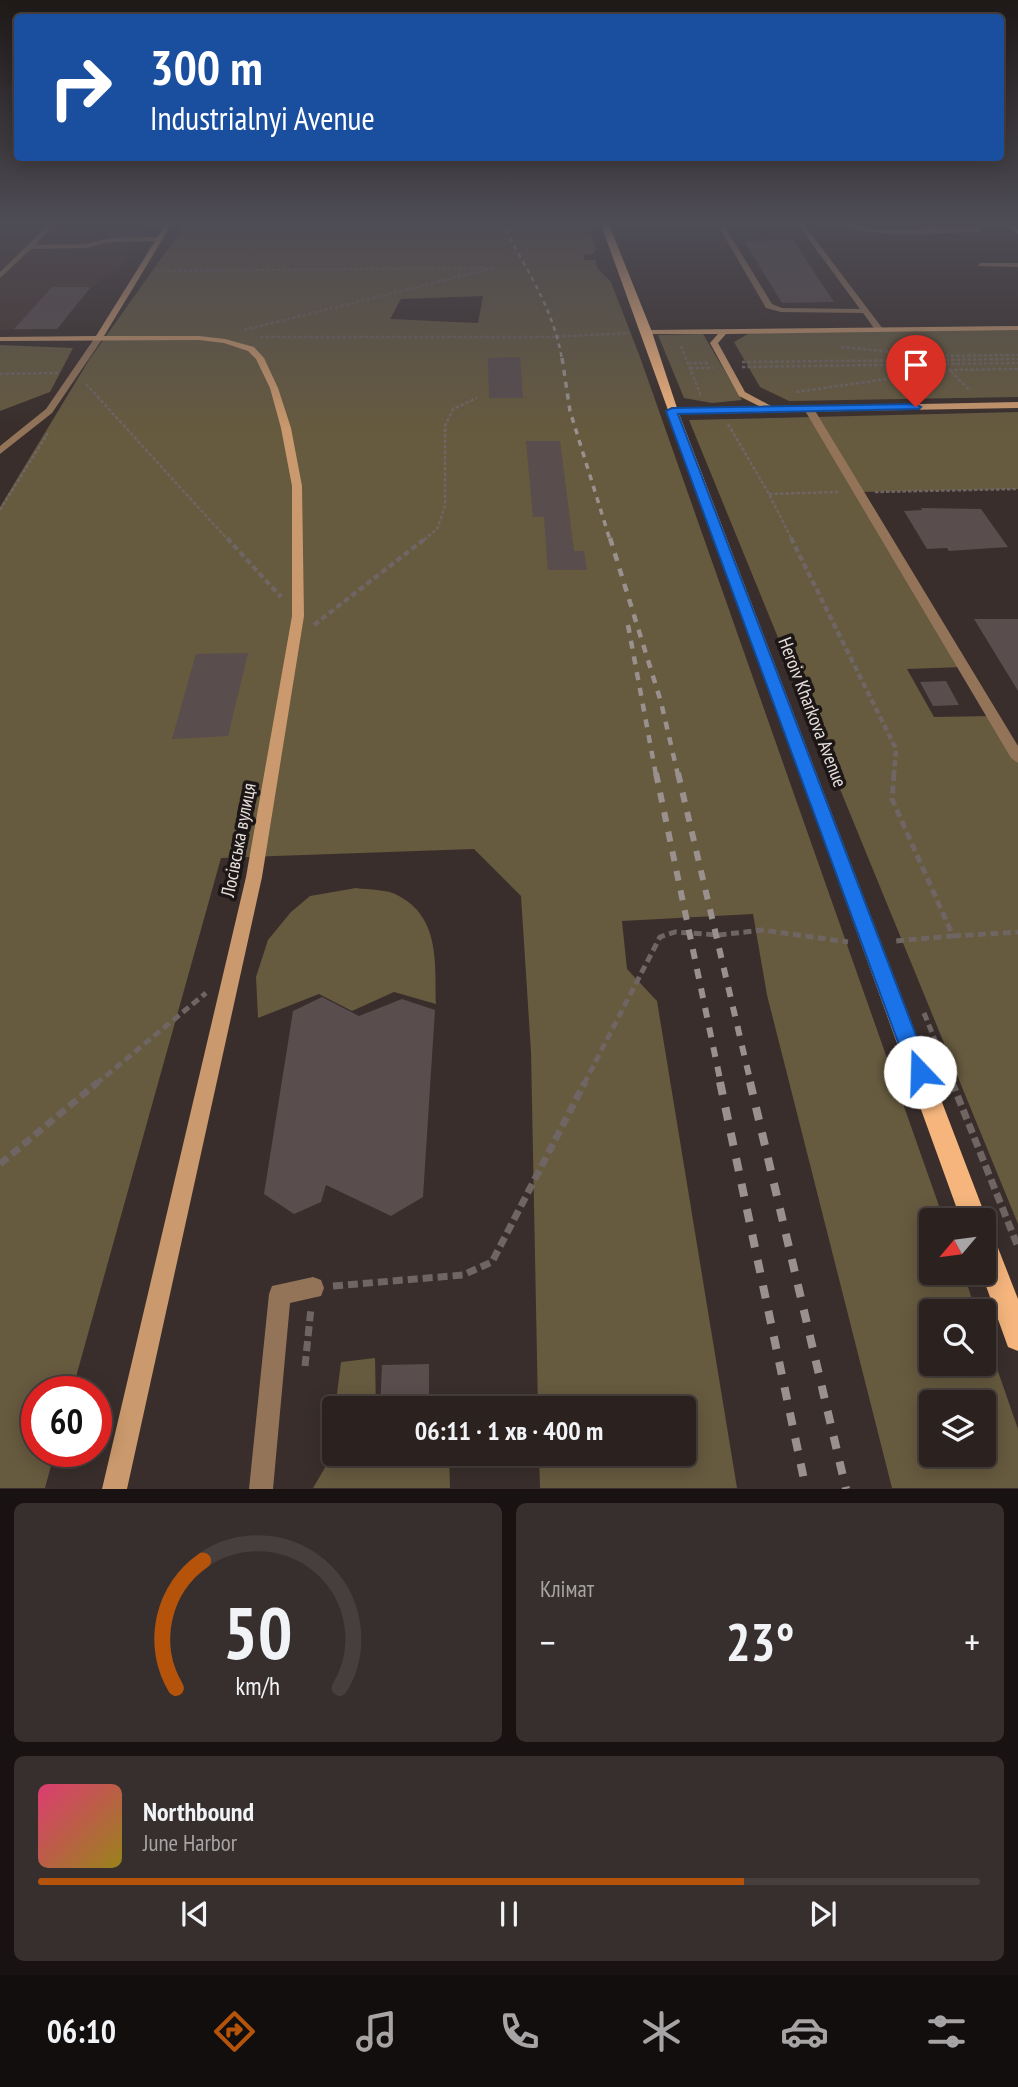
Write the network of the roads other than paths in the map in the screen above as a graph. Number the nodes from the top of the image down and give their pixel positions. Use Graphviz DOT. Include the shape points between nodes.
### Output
graph roads {
  1 [pos="127,291"];
  2 [pos="632,291"];
  3 [pos="760,291"];
  4 [pos="851,291"];
  5 [pos="866,311"];
  6 [pos="1018,328"];
  7 [pos="879,329"];
  8 [pos="724,331"];
  9 [pos="648,332"];
  10 [pos="99,338"];
  11 [pos="0,339"];
  12 [pos="1018,405"];
  13 [pos="772,409"];
  14 [pos="809,409"];
  15 [pos="672,411"];
  16 [pos="0,451"];
  17 [pos="1018,758"];
  18 [pos="970,1208"];
  19 [pos="996,1277"];
  20 [pos="313,1288"];
  21 [pos="1018,1337"];
  22 [pos="114,1489"];
  23 [pos="261,1489"];
  1 -- 10 [label="street"];
  2 -- 9 [label="main road, Heroiv Kharkova Avenue"];
  3 -- 5 [label="lane" via="769,306 781,310"];
  4 -- 5 [label="lane"];
  5 -- 7 [label="lane"];
  6 -- 7 [label="street"];
  7 -- 8 [label="street"];
  8 -- 9 [label="street"];
  8 -- 13 [label="street" via="714,343 742,394"];
  9 -- 15 [label="main road, Heroiv Kharkova Avenue"];
  10 -- 11 [label="street, Лосівська вулиця"];
  10 -- 16 [label="lane" via="53,406"];
  10 -- 22 [label="street, Лосівська вулиця" via="225,341 251,348 274,388 297,486 298,616 254,877"];
  12 -- 14 [label="street"];
  13 -- 14 [label="street"];
  13 -- 15 [label="street"];
  14 -- 17 [label="lane"];
  15 -- 18 [label="main road, Heroiv Kharkova Avenue"];
  19 -- 21 [label="main road"];
  20 -- 23 [label="lane" via="280,1294"];
}
